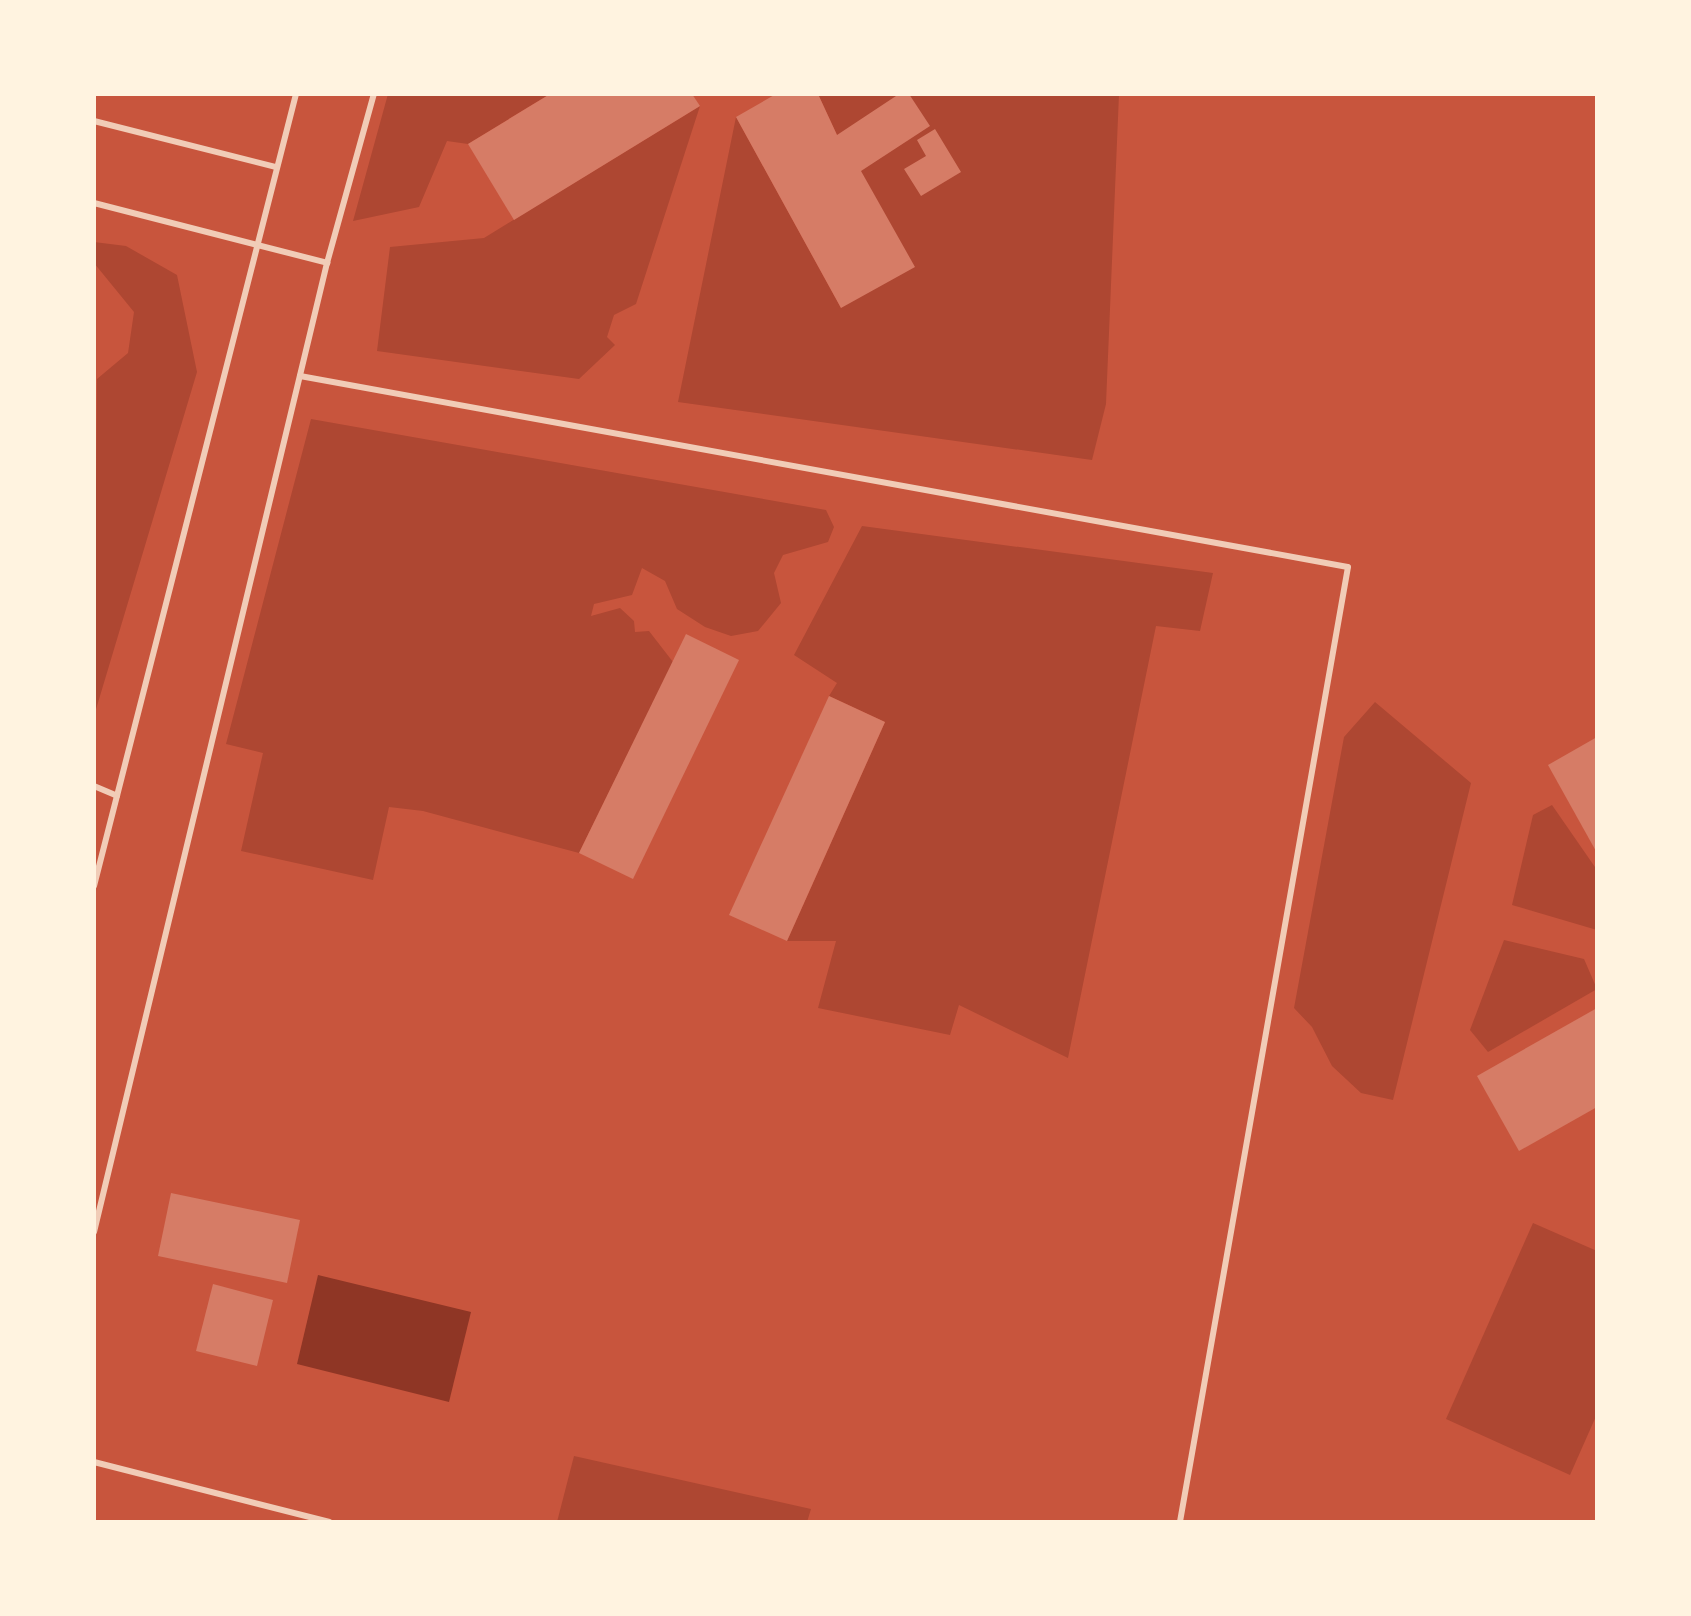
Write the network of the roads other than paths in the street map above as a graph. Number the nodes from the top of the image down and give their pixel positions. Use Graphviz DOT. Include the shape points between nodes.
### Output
graph roads {
  1 [pos="296,94"];
  2 [pos="374,94"];
  3 [pos="94,121"];
  4 [pos="276,167"];
  5 [pos="94,203"];
  6 [pos="255,243"];
  7 [pos="327,263"];
  8 [pos="300,376"];
  9 [pos="94,786"];
  10 [pos="117,796"];
  11 [pos="94,886"];
  12 [pos="94,1232"];
  13 [pos="94,1462"];
  14 [pos="329,1522"];
  15 [pos="1180,1522"];
  1 -- 4 [label="lane"];
  2 -- 7 [label="lane"];
  3 -- 4 [label="lane"];
  4 -- 6 [label="lane"];
  5 -- 6 [label="lane"];
  6 -- 7 [label="lane"];
  6 -- 10 [label="lane"];
  7 -- 8 [label="lane"];
  8 -- 12 [label="lane"];
  8 -- 15 [label="lane" via="1348,567"];
  9 -- 10 [label="lane"];
  10 -- 11 [label="lane"];
  13 -- 14 [label="lane"];
}
